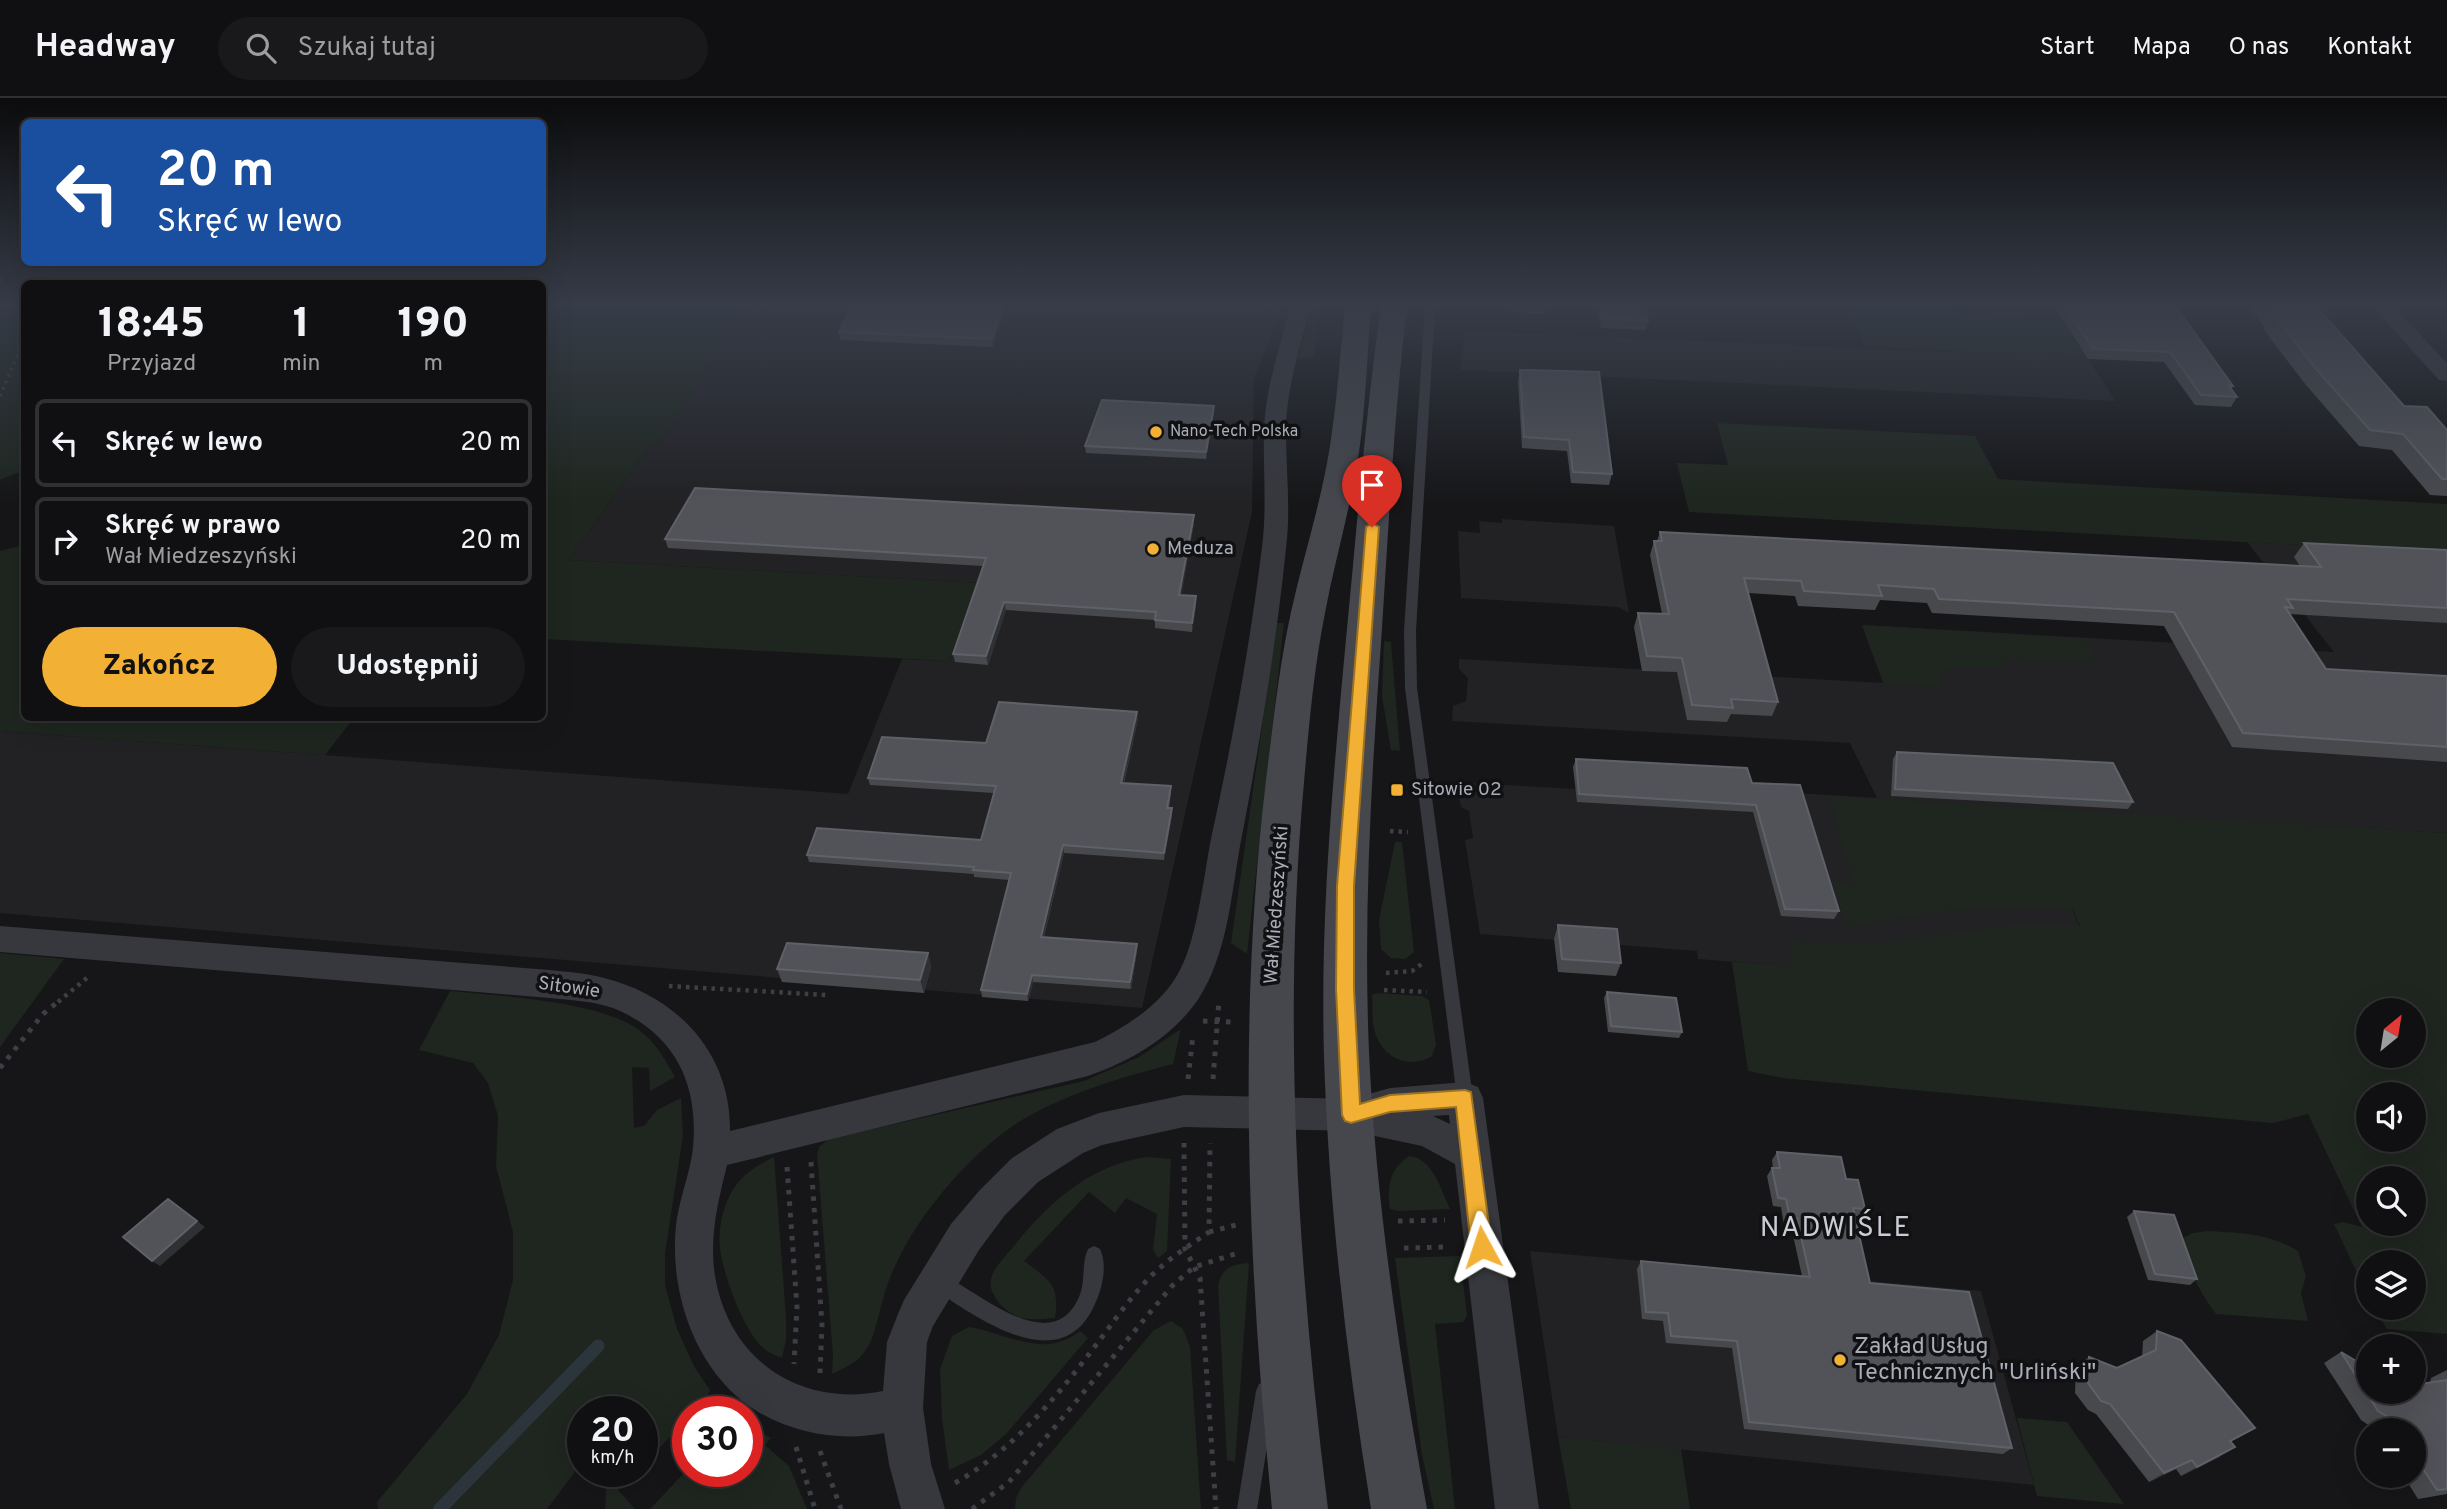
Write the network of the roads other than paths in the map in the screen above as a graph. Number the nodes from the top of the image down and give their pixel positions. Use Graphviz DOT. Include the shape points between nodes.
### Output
graph roads {
  1 [pos="1284,373"];
  2 [pos="1352,373"];
  3 [pos="1387,373"];
  4 [pos="1426,373"];
  5 [pos="0,939"];
  6 [pos="1465,1098"];
  7 [pos="1270,1115"];
  8 [pos="1351,1115"];
  9 [pos="710,1152"];
  10 [pos="1473,1155"];
  11 [pos="1094,1255"];
  12 [pos="938,1281"];
  13 [pos="1279,1304"];
  14 [pos="902,1408"];
  15 [pos="923,1509"];
  16 [pos="1247,1509"];
  17 [pos="1300,1509"];
  18 [pos="1399,1509"];
  19 [pos="1517,1509"];
  1 -- 9 [label="street" via="1275,431 1277,522 1238,782 1195,978 1160,1019 1114,1051 1087,1061"];
  2 -- 7 [label="main road, Wał Miedzeszyński" via="1342,470 1306,624 1285,781 1272,967"];
  3 -- 8 [label="main road" via="1349,817 1345,989"];
  4 -- 6 [label="lane" via="1410,631 1411,688"];
  5 -- 9 [label="street, Sitowie" via="604,992 645,1008 676,1032 699,1065 711,1101"];
  6 -- 8 [label="street" via="1390,1104"];
  6 -- 10 [label="street"];
  7 -- 8 [label="street"];
  7 -- 12 [label="street" via="1184,1111 1099,1129 1070,1141 1025,1170 992,1202"];
  7 -- 13 [label="main road, Wał Miedzeszyński"];
  8 -- 10 [label="street" via="1428,1131"];
  8 -- 18 [label="main road" via="1362,1248"];
  9 -- 14 [label="street, Sitowie" via="696,1214 694,1258 700,1300 716,1341 772,1396 807,1409 857,1416"];
  10 -- 19 [label="street"];
  11 -- 12 [label="lane" via="1090,1298 1079,1316 1062,1329 1045,1333 999,1318"];
  12 -- 14 [label="street" via="907,1342"];
  13 -- 16 [label="lane"];
  13 -- 17 [label="main road, Wał Miedzeszyński"];
  14 -- 15 [label="street" via="910,1464"];
}
